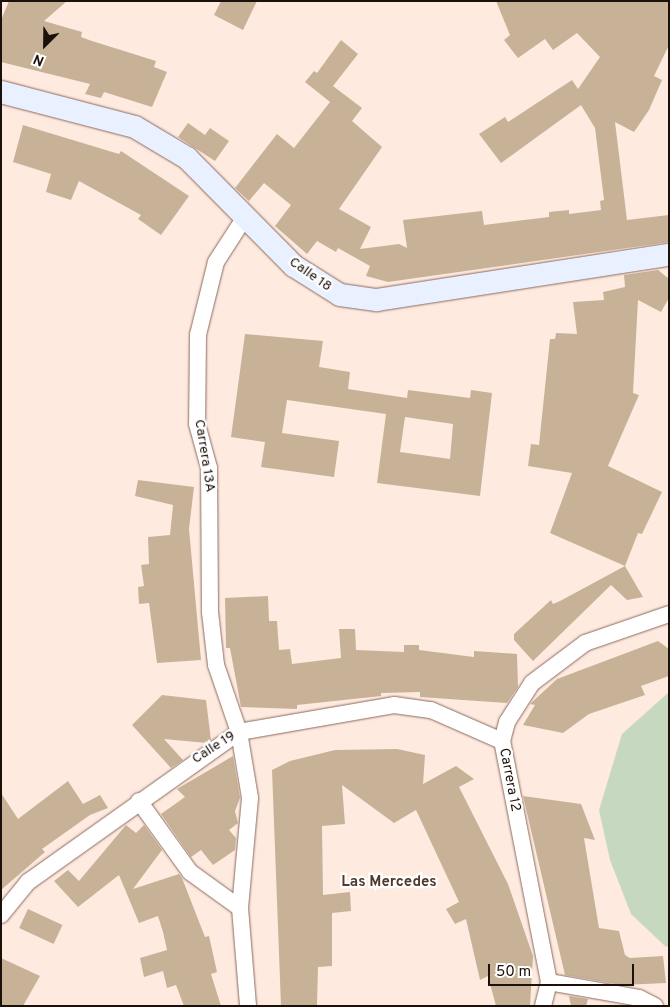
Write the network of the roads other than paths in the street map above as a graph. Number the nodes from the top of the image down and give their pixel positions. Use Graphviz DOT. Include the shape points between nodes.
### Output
graph roads {
  1 [pos="1,92"];
  2 [pos="245,217"];
  3 [pos="669,255"];
  4 [pos="669,614"];
  5 [pos="239,732"];
  6 [pos="502,740"];
  7 [pos="139,801"];
  8 [pos="240,908"];
  9 [pos="1,915"];
  10 [pos="549,982"];
  11 [pos="248,1006"];
  12 [pos="543,1006"];
  13 [pos="655,1006"];
  1 -- 2 [label="main road, Calle 18" via="135,126 187,158"];
  2 -- 3 [label="main road, Calle 18" via="294,266 340,295 377,300"];
  2 -- 5 [label="street, Carrera 13A" via="216,262 198,335 197,424 209,468 210,612 216,664"];
  4 -- 6 [label="street, Carrera 12" via="585,643 532,683 507,722"];
  5 -- 6 [label="street, Calle 19" via="394,705 432,710"];
  5 -- 7 [label="street, Calle 19"];
  5 -- 8 [label="street, Carrera 13A" via="250,798"];
  6 -- 10 [label="street, Carrera 12"];
  7 -- 8 [label="street" via="190,872"];
  7 -- 9 [label="street, Calle 19" via="28,882"];
  8 -- 11 [label="street, Carrera 13A"];
  10 -- 12 [label="street, Carrera 12"];
  10 -- 13 [label="street" via="639,998"];
}
